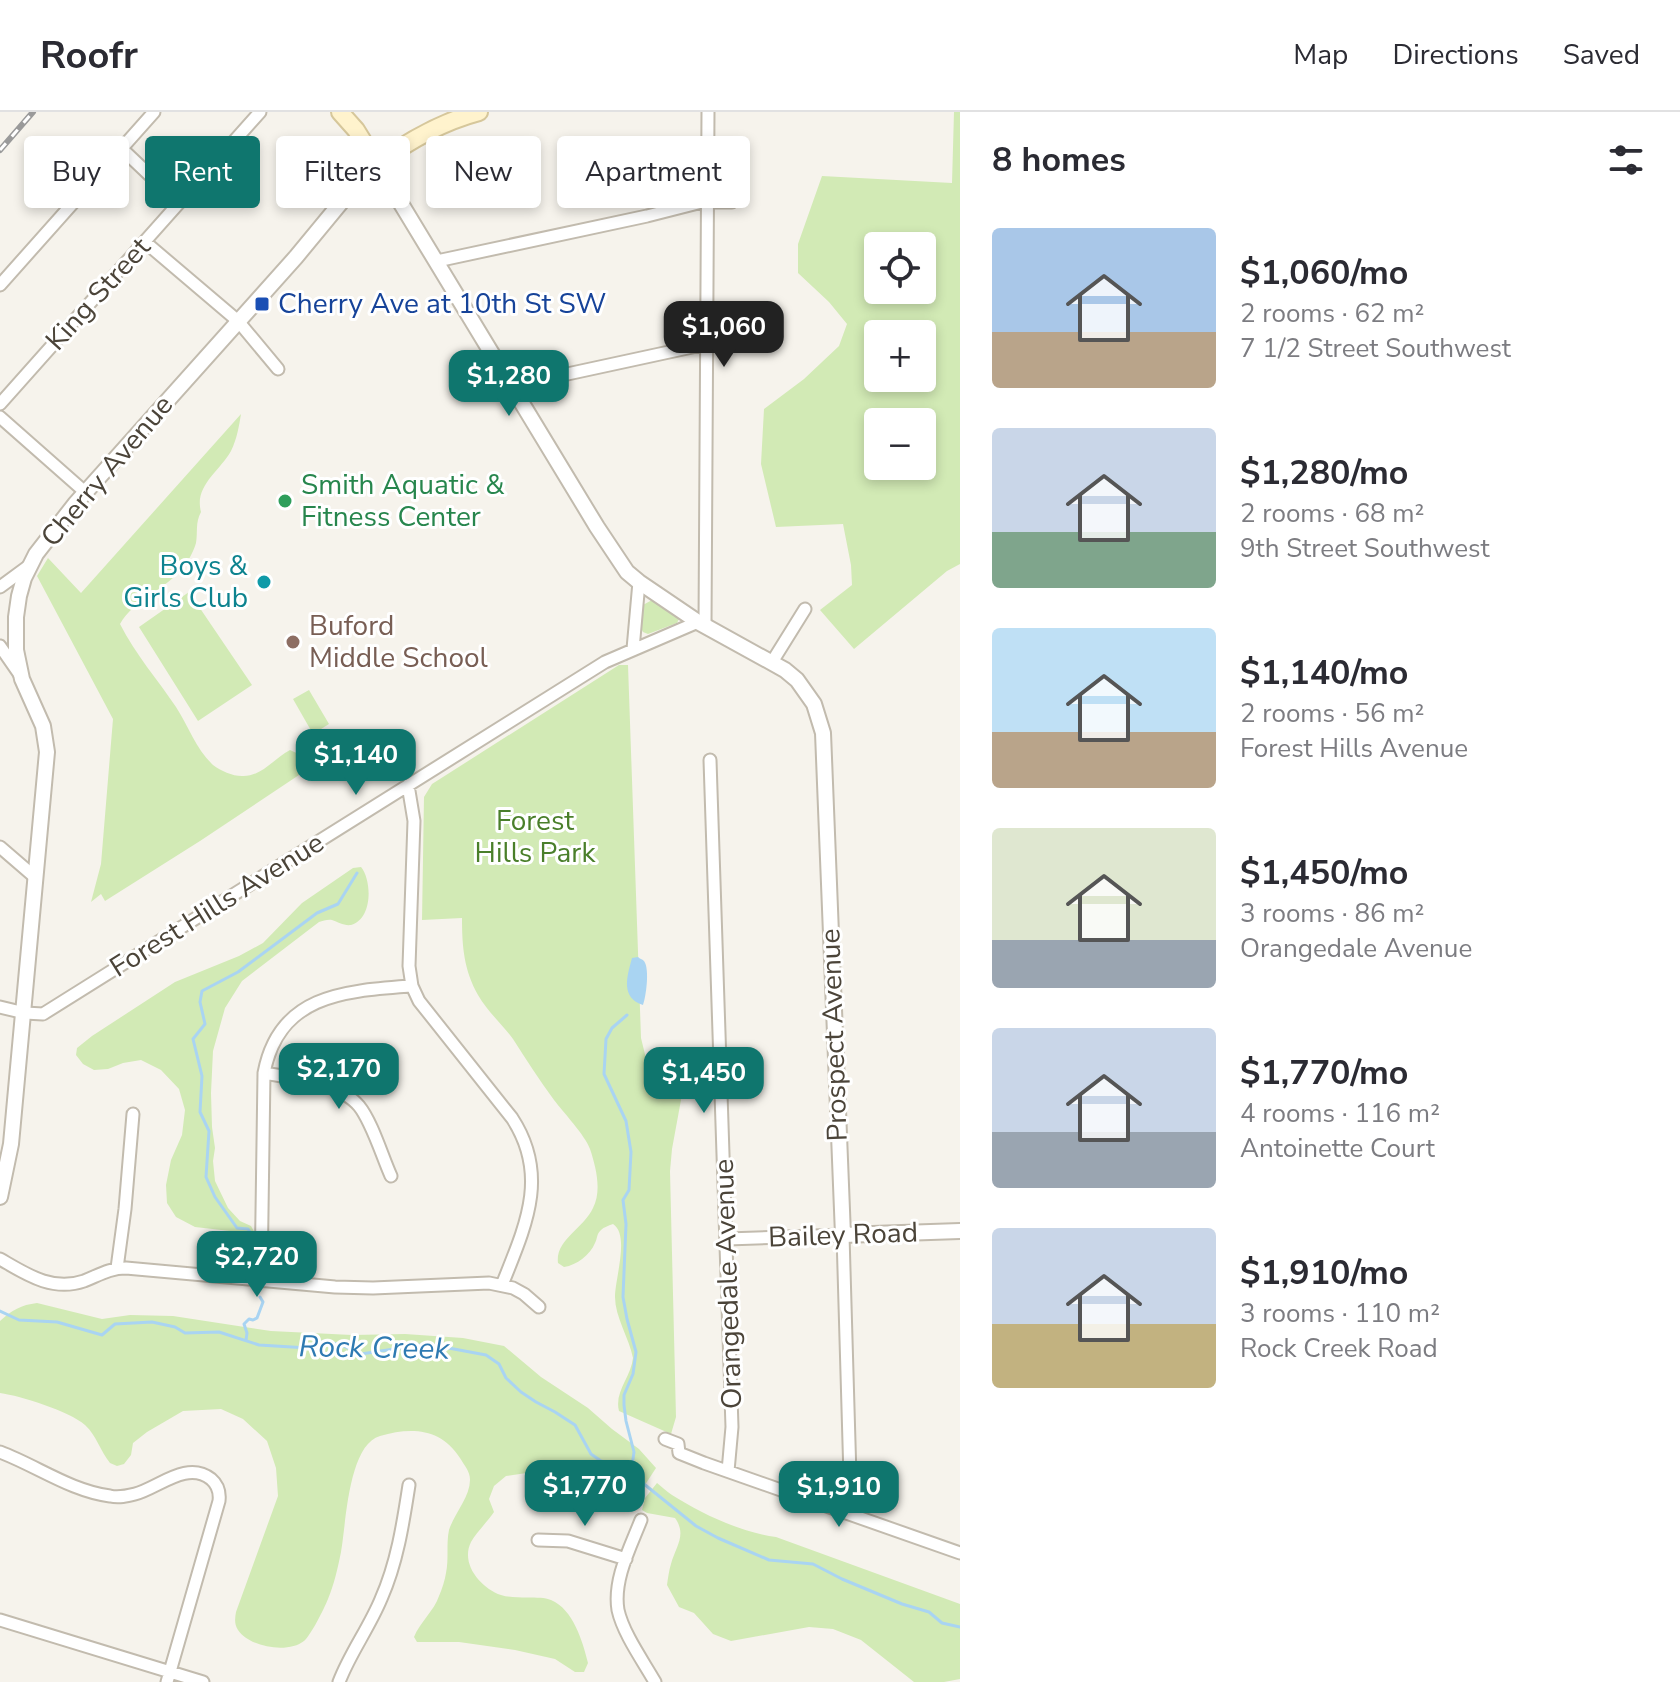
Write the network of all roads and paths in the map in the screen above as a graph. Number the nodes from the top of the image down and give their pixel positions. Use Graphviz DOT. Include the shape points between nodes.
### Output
graph roads {
  1 [pos="154,112"];
  2 [pos="260,112"];
  3 [pos="340,112"];
  4 [pos="479,112"];
  5 [pos="708,112"];
  6 [pos="239,136"];
  7 [pos="360,136"];
  8 [pos="708,136"];
  9 [pos="129,139"];
  10 [pos="410,143"];
  11 [pos="129,156"];
  12 [pos="145,171"];
  13 [pos="68,208"];
  14 [pos="175,208"];
  15 [pos="336,208"];
  16 [pos="404,208"];
  17 [pos="680,208"];
  18 [pos="707,208"];
  19 [pos="145,242"];
  20 [pos="437,261"];
  21 [pos="0,285"];
  22 [pos="238,321"];
  23 [pos="706,344"];
  24 [pos="278,369"];
  25 [pos="512,386"];
  26 [pos="0,404"];
  27 [pos="0,417"];
  28 [pos="85,492"];
  29 [pos="30,564"];
  30 [pos="639,582"];
  31 [pos="0,587"];
  32 [pos="805,609"];
  33 [pos="701,624"];
  34 [pos="0,646"];
  35 [pos="633,649"];
  36 [pos="772,662"];
  37 [pos="22,679"];
  38 [pos="710,760"];
  39 [pos="408,785"];
  40 [pos="0,847"];
  41 [pos="36,878"];
  42 [pos="412,986"];
  43 [pos="0,1007"];
  44 [pos="25,1013"];
  45 [pos="264,1073"];
  46 [pos="133,1114"];
  47 [pos="391,1176"];
  48 [pos="0,1197"];
  49 [pos="960,1231"];
  50 [pos="843,1235"];
  51 [pos="727,1239"];
  52 [pos="0,1259"];
  53 [pos="117,1268"];
  54 [pos="261,1281"];
  55 [pos="502,1285"];
  56 [pos="539,1307"];
  57 [pos="665,1439"];
  58 [pos="0,1452"];
  59 [pos="728,1471"];
  60 [pos="409,1485"];
  61 [pos="846,1513"];
  62 [pos="641,1520"];
  63 [pos="538,1540"];
  64 [pos="960,1553"];
  65 [pos="626,1559"];
  66 [pos="0,1620"];
  67 [pos="168,1677"];
  68 [pos="203,1682"];
  69 [pos="339,1682"];
  70 [pos="655,1682"];
  1 -- 9 [label="street"];
  2 -- 6 [label="street, King Street"];
  3 -- 7 [label="main road"];
  4 -- 10 [label="main road, Cherry Avenue"];
  5 -- 8 [label="street"];
  11 -- 12 [label="street"];
  13 -- 21 [label="street"];
  14 -- 19 [label="street, King Street"];
  15 -- 22 [label="street, Cherry Avenue"];
  16 -- 20 [label="street, Prospect Avenue"];
  17 -- 20 [label="street"];
  18 -- 23 [label="street"];
  19 -- 22 [label="street"];
  19 -- 26 [label="street, King Street"];
  20 -- 25 [label="street, Prospect Avenue"];
  22 -- 24 [label="street"];
  22 -- 28 [label="street, Cherry Avenue"];
  23 -- 25 [label="street"];
  23 -- 33 [label="street"];
  25 -- 30 [label="street, Prospect Avenue" via="597,527"];
  27 -- 28 [label="street"];
  28 -- 29 [label="street, Cherry Avenue"];
  29 -- 31 [label="street"];
  29 -- 37 [label="street, Cherry Avenue" via="16,617"];
  30 -- 33 [label="street, Prospect Avenue"];
  30 -- 35 [label="street"];
  32 -- 36 [label="street"];
  33 -- 35 [label="street, Forest Hills Avenue"];
  33 -- 36 [label="street, Prospect Avenue"];
  34 -- 37 [label="street"];
  35 -- 39 [label="street, Forest Hills Avenue"];
  36 -- 50 [label="street, Prospect Avenue" via="806,691 823,733"];
  37 -- 41 [label="street, Cherry Avenue" via="43,726 47,752"];
  38 -- 51 [label="street, Orangedale Avenue"];
  39 -- 42 [label="street" via="414,821"];
  39 -- 44 [label="street, Forest Hills Avenue" via="43,1014"];
  40 -- 41 [label="street"];
  41 -- 44 [label="street, Cherry Avenue"];
  42 -- 45 [label="street" via="346,994 305,1008 277,1036"];
  42 -- 55 [label="street" via="512,1118 530,1155 532,1196"];
  43 -- 44 [label="street"];
  44 -- 48 [label="street, Cherry Avenue"];
  45 -- 47 [label="street" via="319,1084 350,1097 364,1112"];
  45 -- 54 [label="street"];
  46 -- 53 [label="street"];
  49 -- 50 [label="street, Bailey Road"];
  50 -- 51 [label="street, Bailey Road"];
  50 -- 61 [label="street, Prospect Avenue" via="850,1477"];
  51 -- 59 [label="street, Orangedale Avenue" via="732,1427"];
  52 -- 53 [label="street" via="38,1280 62,1284"];
  53 -- 54 [label="street"];
  54 -- 55 [label="street" via="335,1287"];
  55 -- 56 [label="street"];
  57 -- 59 [label="street" via="678,1444 679,1453"];
  58 -- 67 [label="street" via="85,1490 116,1497 180,1475 202,1474 215,1482 219,1501"];
  59 -- 61 [label="street"];
  60 -- 69 [label="street" via="390,1575"];
  61 -- 64 [label="street"];
  62 -- 65 [label="street"];
  63 -- 65 [label="street" via="568,1541"];
  65 -- 70 [label="street" via="618,1607"];
  66 -- 67 [label="street"];
  67 -- 68 [label="street"];
}
